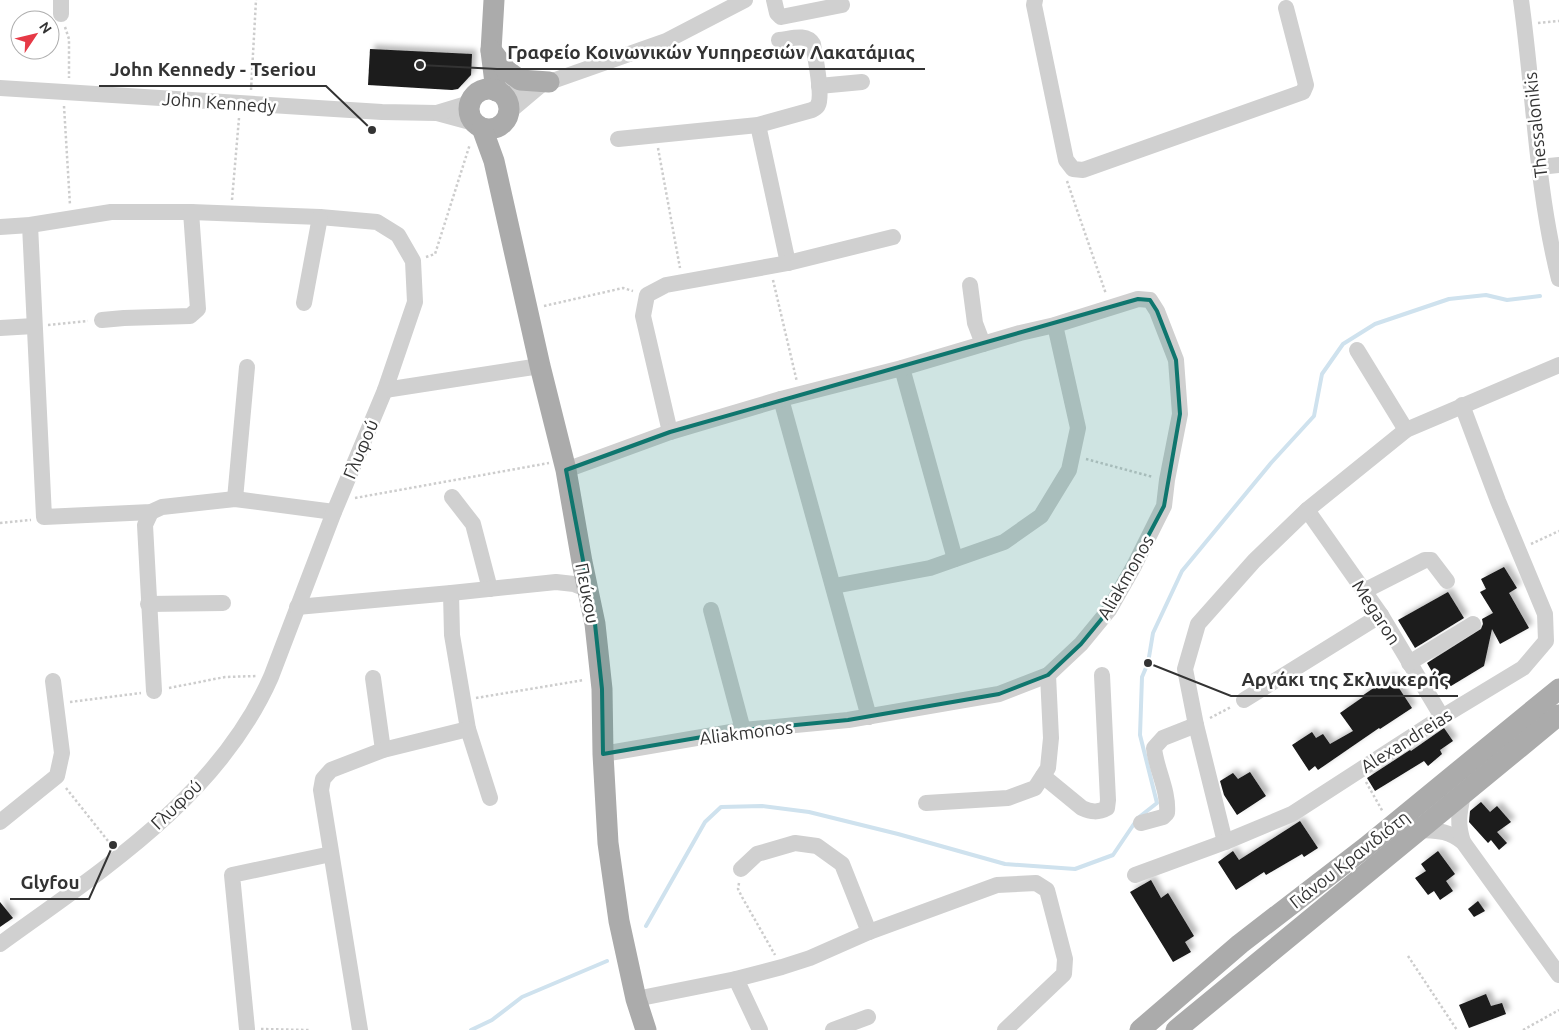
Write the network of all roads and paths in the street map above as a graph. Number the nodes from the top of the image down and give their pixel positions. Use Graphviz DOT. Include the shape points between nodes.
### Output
graph roads {
  1 [pos="256,0"];
  2 [pos="494,0"];
  3 [pos="746,0"];
  4 [pos="774,0"];
  5 [pos="1035,0"];
  6 [pos="1521,0"];
  7 [pos="842,5"];
  8 [pos="61,7"];
  9 [pos="1286,8"];
  10 [pos="1559,20"];
  11 [pos="1524,24"];
  12 [pos="779,40"];
  13 [pos="491,50"];
  14 [pos="862,82"];
  15 [pos="545,84"];
  16 [pos="819,86"];
  17 [pos="0,88"];
  18 [pos="66,92"];
  19 [pos="245,104"];
  20 [pos="488,110"];
  21 [pos="758,125"];
  22 [pos="656,134"];
  23 [pos="618,139"];
  24 [pos="1559,165"];
  25 [pos="1539,167"];
  26 [pos="1073,169"];
  27 [pos="191,212"];
  28 [pos="231,214"];
  29 [pos="320,217"];
  30 [pos="71,218"];
  31 [pos="30,225"];
  32 [pos="0,227"];
  33 [pos="893,237"];
  34 [pos="413,261"];
  35 [pos="788,263"];
  36 [pos="769,267"];
  37 [pos="1559,279"];
  38 [pos="682,282"];
  39 [pos="970,285"];
  40 [pos="648,295"];
  41 [pos="304,303"];
  42 [pos="1111,307"];
  43 [pos="527,309"];
  44 [pos="102,320"];
  45 [pos="1055,325"];
  46 [pos="34,326"];
  47 [pos="0,328"];
  48 [pos="983,344"];
  49 [pos="1357,350"];
  50 [pos="1559,365"];
  51 [pos="540,366"];
  52 [pos="247,367"];
  53 [pos="902,368"];
  54 [pos="385,390"];
  55 [pos="800,395"];
  56 [pos="781,399"];
  57 [pos="1462,405"];
  58 [pos="1406,430"];
  59 [pos="670,432"];
  60 [pos="1072,455"];
  61 [pos="565,465"];
  62 [pos="1167,480"];
  63 [pos="452,497"];
  64 [pos="235,498"];
  65 [pos="336,506"];
  66 [pos="1307,510"];
  67 [pos="150,512"];
  68 [pos="44,517"];
  69 [pos="0,523"];
  70 [pos="1559,531"];
  71 [pos="1518,550"];
  72 [pos="955,559"];
  73 [pos="582,562"];
  74 [pos="1447,581"];
  75 [pos="556,582"];
  76 [pos="834,586"];
  77 [pos="490,589"];
  78 [pos="589,590"];
  79 [pos="1364,591"];
  80 [pos="451,594"];
  81 [pos="223,603"];
  82 [pos="148,604"];
  83 [pos="297,607"];
  84 [pos="711,610"];
  85 [pos="1380,615"];
  86 [pos="1474,624"];
  87 [pos="1409,663"];
  88 [pos="1048,675"];
  89 [pos="1102,676"];
  90 [pos="271,677"];
  91 [pos="601,677"];
  92 [pos="374,678"];
  93 [pos="53,681"];
  94 [pos="1559,689"];
  95 [pos="154,692"];
  96 [pos="462,700"];
  97 [pos="1244,700"];
  98 [pos="56,704"];
  99 [pos="1559,715"];
  100 [pos="869,717"];
  101 [pos="1442,717"];
  102 [pos="1196,725"];
  103 [pos="468,730"];
  104 [pos="743,730"];
  105 [pos="384,750"];
  106 [pos="603,754"];
  107 [pos="1358,770"];
  108 [pos="57,776"];
  109 [pos="1043,776"];
  110 [pos="1463,795"];
  111 [pos="490,798"];
  112 [pos="926,803"];
  113 [pos="0,822"];
  114 [pos="1141,823"];
  115 [pos="1392,826"];
  116 [pos="1419,830"];
  117 [pos="1225,842"];
  118 [pos="1463,842"];
  119 [pos="331,854"];
  120 [pos="120,857"];
  121 [pos="740,870"];
  122 [pos="1135,875"];
  123 [pos="869,932"];
  124 [pos="0,944"];
  125 [pos="1408,956"];
  126 [pos="782,967"];
  127 [pos="1559,975"];
  128 [pos="736,979"];
  129 [pos="636,999"];
  130 [pos="1559,1010"];
  131 [pos="868,1017"];
  132 [pos="247,1029"];
  133 [pos="1006,1029"];
  134 [pos="308,1030"];
  135 [pos="360,1030"];
  136 [pos="646,1030"];
  137 [pos="760,1030"];
  138 [pos="834,1030"];
  139 [pos="1140,1030"];
  140 [pos="1176,1030"];
  141 [pos="1457,1030"];
  142 [pos="1523,1030"];
  1 -- 19 [label="path"];
  2 -- 13 [label="main road, Πεύκου"];
  3 -- 15 [label="street" via="666,41"];
  4 -- 7 [label="street" via="777,14 781,17"];
  5 -- 26 [label="street" via="1066,160"];
  6 -- 11 [label="street, Thessalonikis"];
  8 -- 18 [label="path" via="68,39"];
  9 -- 26 [label="street" via="1306,85 1303,92 1082,170"];
  10 -- 11 [label="path"];
  11 -- 25 [label="street, Thessalonikis"];
  12 -- 16 [label="street" via="805,37 810,40"];
  13 -- 15 [label="main road" via="506,70 520,80"];
  13 -- 20 [label="main road, Πεύκου"];
  14 -- 16 [label="street"];
  15 -- 20 [label="street"];
  16 -- 21 [label="street" via="817,107"];
  17 -- 18 [label="street, John Kennedy"];
  18 -- 19 [label="street, John Kennedy"];
  18 -- 30 [label="path"];
  19 -- 20 [label="street, John Kennedy" via="382,112"];
  19 -- 28 [label="path"];
  20 -- 34 [label="path" via="435,254"];
  20 -- 43 [label="main road, Πεύκου" via="494,161"];
  21 -- 22 [label="street"];
  21 -- 35 [label="street"];
  22 -- 23 [label="street"];
  22 -- 38 [label="path"];
  24 -- 25 [label="street"];
  25 -- 37 [label="street, Thessalonikis"];
  26 -- 42 [label="path" via="1067,175 1067,181"];
  27 -- 28 [label="street, Γλυφού"];
  27 -- 30 [label="street, Γλυφού" via="111,212"];
  27 -- 44 [label="street" via="198,309 190,316"];
  28 -- 29 [label="street, Γλυφού"];
  29 -- 34 [label="street, Γλυφού" via="377,222 398,235"];
  29 -- 41 [label="street"];
  30 -- 31 [label="street, Γλυφού"];
  31 -- 32 [label="street, Γλυφού"];
  31 -- 46 [label="street"];
  33 -- 35 [label="street"];
  34 -- 54 [label="street, Γλυφού" via="415,302"];
  35 -- 36 [label="street"];
  36 -- 38 [label="street"];
  36 -- 55 [label="path"];
  38 -- 40 [label="street" via="666,285"];
  39 -- 48 [label="street" via="975,323"];
  40 -- 43 [label="path" via="623,288"];
  40 -- 59 [label="street" via="643,316"];
  42 -- 45 [label="street, Aliakmonos"];
  42 -- 62 [label="street, Aliakmonos" via="1138,299 1150,300 1176,360 1180,414"];
  43 -- 51 [label="main road, Πεύκου"];
  44 -- 46 [label="path"];
  45 -- 48 [label="street, Aliakmonos"];
  45 -- 60 [label="street" via="1078,428"];
  46 -- 47 [label="street"];
  46 -- 68 [label="street"];
  48 -- 53 [label="street, Aliakmonos"];
  49 -- 58 [label="street"];
  50 -- 57 [label="street"];
  51 -- 54 [label="street"];
  51 -- 61 [label="main road, Πεύκου"];
  52 -- 64 [label="street"];
  53 -- 55 [label="street, Aliakmonos"];
  53 -- 72 [label="street"];
  54 -- 65 [label="street, Γλυφού"];
  55 -- 56 [label="street, Aliakmonos"];
  56 -- 59 [label="street, Aliakmonos"];
  56 -- 76 [label="street"];
  57 -- 58 [label="street"];
  57 -- 71 [label="street, Alexandreias"];
  58 -- 66 [label="street"];
  59 -- 61 [label="street, Aliakmonos"];
  60 -- 62 [label="path"];
  60 -- 72 [label="street" via="1069,470 1041,516 1004,542"];
  61 -- 65 [label="path"];
  61 -- 73 [label="main road, Πεύκου"];
  62 -- 88 [label="street, Aliakmonos" via="1164,506 1109,610 1081,644"];
  63 -- 77 [label="street" via="474,524"];
  64 -- 65 [label="street"];
  64 -- 67 [label="street" via="162,507"];
  65 -- 83 [label="street, Γλυφού"];
  66 -- 79 [label="street, Megaron"];
  66 -- 102 [label="street" via="1254,561 1198,624 1185,668"];
  67 -- 68 [label="street"];
  67 -- 82 [label="street" via="145,525"];
  68 -- 69 [label="path"];
  70 -- 71 [label="path"];
  71 -- 101 [label="street, Alexandreias" via="1545,614 1546,641 1523,668"];
  72 -- 76 [label="street" via="930,568"];
  73 -- 75 [label="street"];
  73 -- 78 [label="main road, Πεύκου"];
  74 -- 79 [label="street" via="1431,560 1425,560"];
  75 -- 77 [label="street"];
  75 -- 78 [label="street"];
  76 -- 100 [label="street"];
  77 -- 80 [label="street"];
  78 -- 91 [label="main road, Πεύκου"];
  79 -- 85 [label="street, Megaron"];
  80 -- 83 [label="street"];
  80 -- 96 [label="street" via="452,635"];
  81 -- 82 [label="street"];
  82 -- 95 [label="street"];
  83 -- 90 [label="street, Γλυφού"];
  84 -- 104 [label="street"];
  85 -- 87 [label="street, Megaron"];
  85 -- 97 [label="street"];
  86 -- 87 [label="street"];
  87 -- 101 [label="street, Megaron"];
  88 -- 100 [label="street, Aliakmonos" via="1000,694"];
  88 -- 109 [label="street" via="1051,738 1048,768"];
  89 -- 109 [label="street" via="1107,808 1100,812 1082,808"];
  90 -- 95 [label="path" via="225,677"];
  90 -- 120 [label="street, Γλυφού" via="235,742 186,798"];
  91 -- 96 [label="path"];
  91 -- 106 [label="main road, Πεύκου"];
  92 -- 105 [label="street"];
  93 -- 98 [label="street"];
  94 -- 115 [label="main road, Γιάνου Κρανιδιότη"];
  95 -- 98 [label="path"];
  96 -- 103 [label="street"];
  97 -- 102 [label="path"];
  98 -- 108 [label="street" via="62,753"];
  99 -- 110 [label="main road, Γιάνου Κρανιδιότη"];
  100 -- 104 [label="street, Aliakmonos"];
  101 -- 107 [label="street, Alexandreias"];
  102 -- 114 [label="street" via="1162,738 1154,748 1168,805 1167,813"];
  102 -- 117 [label="street"];
  103 -- 105 [label="street"];
  103 -- 111 [label="street"];
  104 -- 106 [label="street, Aliakmonos"];
  105 -- 119 [label="street" via="331,770 323,779 320,790"];
  106 -- 129 [label="main road, Πεύκου" via="611,863 619,921"];
  107 -- 115 [label="path"];
  107 -- 117 [label="street, Alexandreias" via="1292,814"];
  108 -- 113 [label="street"];
  108 -- 120 [label="path"];
  109 -- 112 [label="street" via="1035,788 1008,798"];
  110 -- 116 [label="main road, Γιάνου Κρανιδιότη"];
  110 -- 118 [label="street" via="1458,816"];
  115 -- 139 [label="main road, Γιάνου Κρανιδιότη" via="1240,944"];
  116 -- 118 [label="street" via="1452,833"];
  116 -- 140 [label="main road, Γιάνου Κρανιδιότη"];
  117 -- 122 [label="street, Alexandreias"];
  118 -- 127 [label="street"];
  119 -- 132 [label="street" via="232,875"];
  119 -- 135 [label="street"];
  120 -- 124 [label="street, Γλυφού"];
  121 -- 123 [label="street" via="757,854 794,843 817,846 842,864"];
  121 -- 126 [label="path" via="738,889"];
  123 -- 126 [label="street"];
  123 -- 133 [label="street" via="997,885 1036,883 1046,890 1066,959 1064,974"];
  125 -- 141 [label="path"];
  126 -- 128 [label="street"];
  128 -- 129 [label="street"];
  128 -- 137 [label="street"];
  129 -- 136 [label="main road, Πεύκου"];
  130 -- 142 [label="path"];
  131 -- 138 [label="street"];
  132 -- 134 [label="path"];
}
